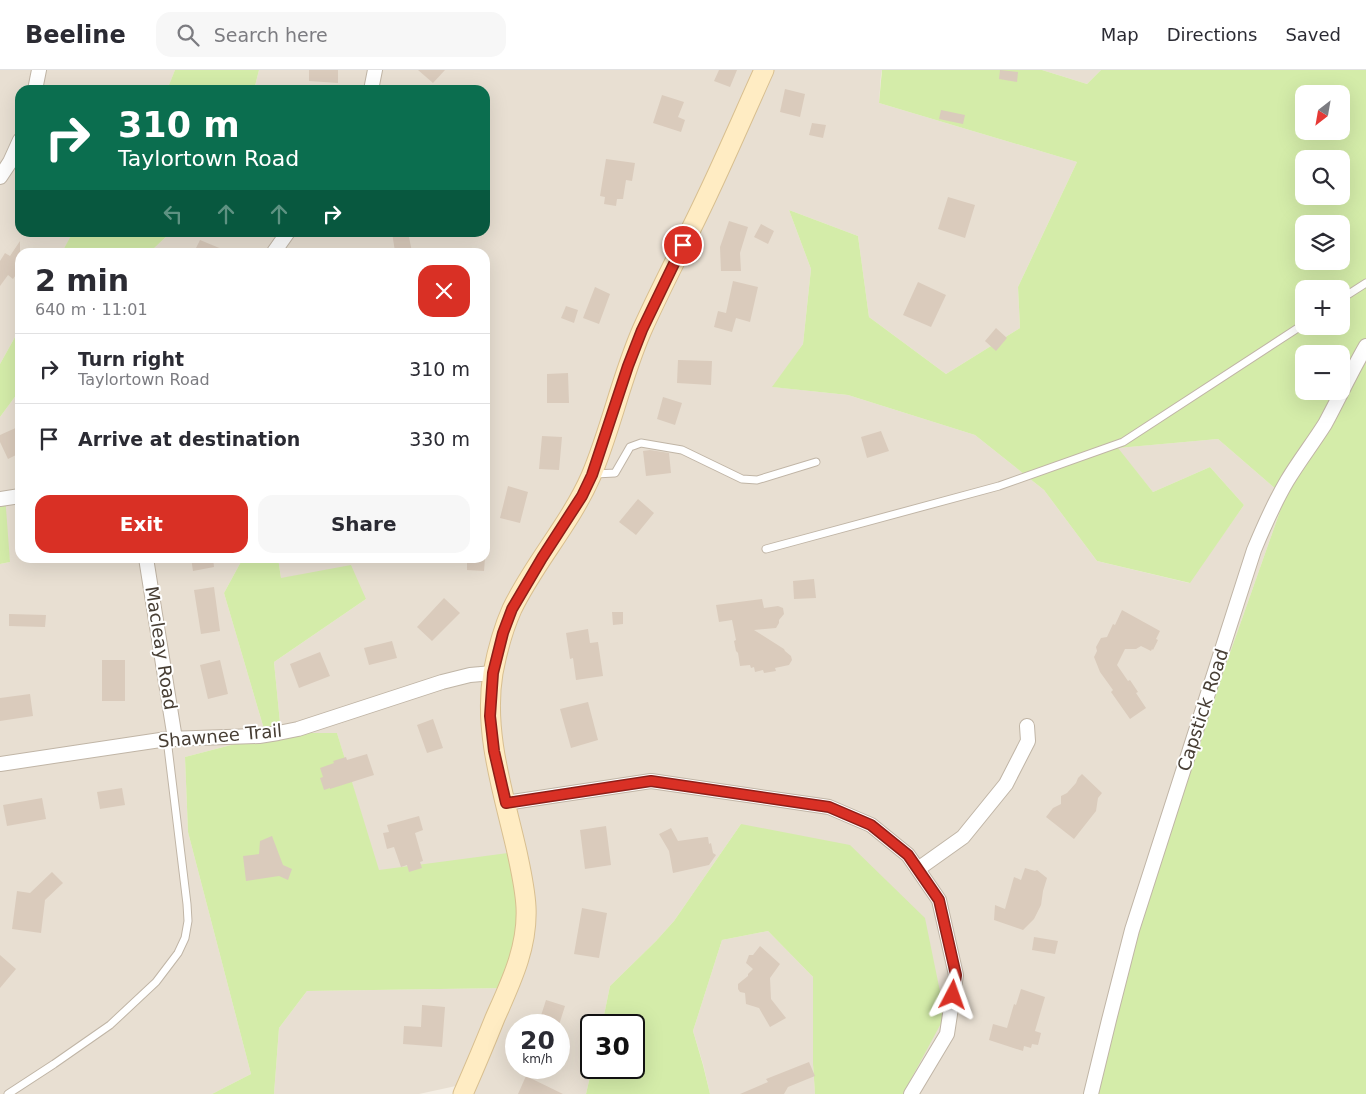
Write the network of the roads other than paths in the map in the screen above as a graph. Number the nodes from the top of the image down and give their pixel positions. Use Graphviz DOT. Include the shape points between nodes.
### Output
graph roads {
  1 [pos="39,70"];
  2 [pos="375,70"];
  3 [pos="764,70"];
  4 [pos="36,85"];
  5 [pos="372,85"];
  6 [pos="15,151"];
  7 [pos="0,177"];
  8 [pos="284,237"];
  9 [pos="277,248"];
  10 [pos="1366,283"];
  11 [pos="1350,293"];
  12 [pos="1295,330"];
  13 [pos="1366,346"];
  14 [pos="816,462"];
  15 [pos="592,475"];
  16 [pos="15,497"];
  17 [pos="0,499"];
  18 [pos="766,549"];
  19 [pos="147,563"];
  20 [pos="493,673"];
  21 [pos="1027,726"];
  22 [pos="171,739"];
  23 [pos="0,764"];
  24 [pos="506,803"];
  25 [pos="918,870"];
  26 [pos="8,1094"];
  27 [pos="463,1094"];
  28 [pos="911,1094"];
  29 [pos="1091,1094"];
  1 -- 4 [label="street"];
  2 -- 5 [label="street"];
  3 -- 15 [label="street" via="642,330"];
  6 -- 7 [label="street"];
  8 -- 9 [label="street"];
  10 -- 11 [label="lane"];
  12 -- 18 [label="lane" via="1123,442 999,486"];
  13 -- 29 [label="street, Capstick Road" via="1324,425 1287,481 1254,550 1135,921"];
  14 -- 15 [label="lane" via="757,480 742,479 682,450 641,443 630,447 615,473"];
  15 -- 20 [label="street" via="512,609"];
  16 -- 17 [label="street"];
  19 -- 22 [label="street, Macleay Road"];
  20 -- 22 [label="street, Shawnee Trail" via="442,682 278,734"];
  20 -- 24 [label="street" via="492,728"];
  21 -- 25 [label="street" via="1028,740 1006,784 963,837"];
  22 -- 23 [label="street, Shawnee Trail"];
  22 -- 26 [label="lane" via="187,904 185,938 156,982 110,1025"];
  24 -- 25 [label="street" via="651,781 829,807 871,825 908,855"];
  24 -- 27 [label="street" via="523,883 526,925 514,974"];
  25 -- 28 [label="street" via="939,900 956,975 947,1034"];
}
